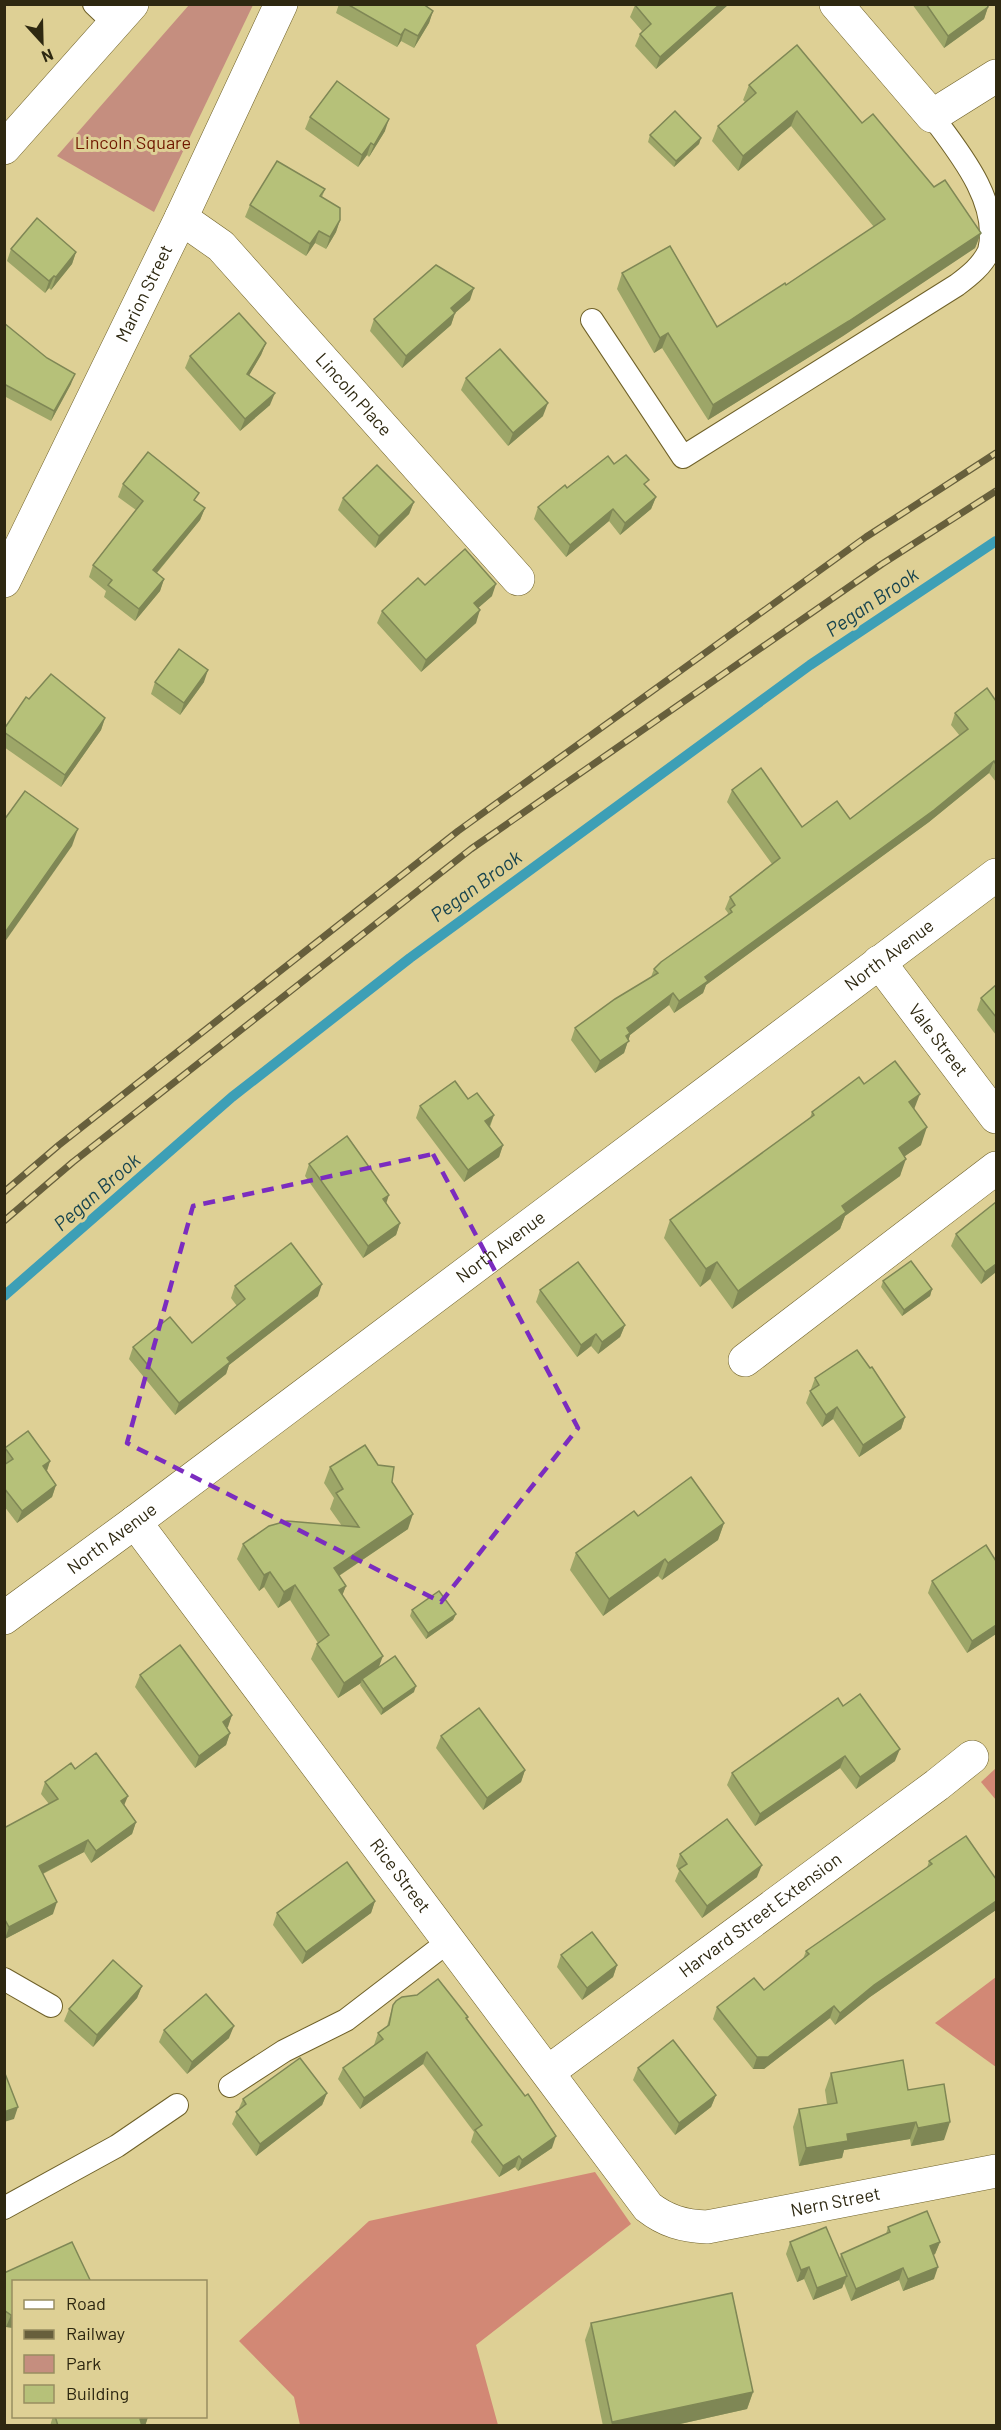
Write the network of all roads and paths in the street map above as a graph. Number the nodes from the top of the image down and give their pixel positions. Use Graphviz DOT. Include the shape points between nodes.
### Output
graph roads {
  1 [pos="281,4"];
  2 [pos="836,4"];
  3 [pos="114,11"];
  4 [pos="996,76"];
  5 [pos="932,116"];
  6 [pos="4,148"];
  7 [pos="181,218"];
  8 [pos="592,320"];
  9 [pos="518,579"];
  10 [pos="4,581"];
  11 [pos="996,875"];
  12 [pos="879,962"];
  13 [pos="996,1116"];
  14 [pos="996,1168"];
  15 [pos="745,1360"];
  16 [pos="135,1522"];
  17 [pos="4,1618"];
  18 [pos="972,1757"];
  19 [pos="449,1941"];
  20 [pos="4,1979"];
  21 [pos="51,2006"];
  22 [pos="548,2072"];
  23 [pos="230,2086"];
  24 [pos="177,2105"];
  25 [pos="996,2171"];
  26 [pos="4,2208"];
  27 [pos="673,2223"];
  1 -- 7 [label="street, Marion Street"];
  2 -- 5 [label="street"];
  3 -- 6 [label="street"];
  4 -- 5 [label="street"];
  5 -- 8 [label="lane" via="984,188 992,210 994,231 988,251 975,271 683,457"];
  7 -- 9 [label="street, Lincoln Place" via="221,246"];
  7 -- 10 [label="street, Marion Street"];
  11 -- 12 [label="street, North Avenue"];
  12 -- 13 [label="street, Vale Street"];
  12 -- 16 [label="street, North Avenue"];
  14 -- 15 [label="street"];
  16 -- 17 [label="street, North Avenue"];
  16 -- 19 [label="street, Rice Street"];
  18 -- 22 [label="street, Harvard Street Extension"];
  19 -- 22 [label="street, Rice Street"];
  19 -- 23 [label="lane" via="346,2020 284,2051"];
  20 -- 21 [label="lane"];
  22 -- 27 [label="street, Rice Street" via="648,2206"];
  24 -- 26 [label="lane" via="108,2152"];
  25 -- 27 [label="street, Nern Street" via="707,2227"];
}
